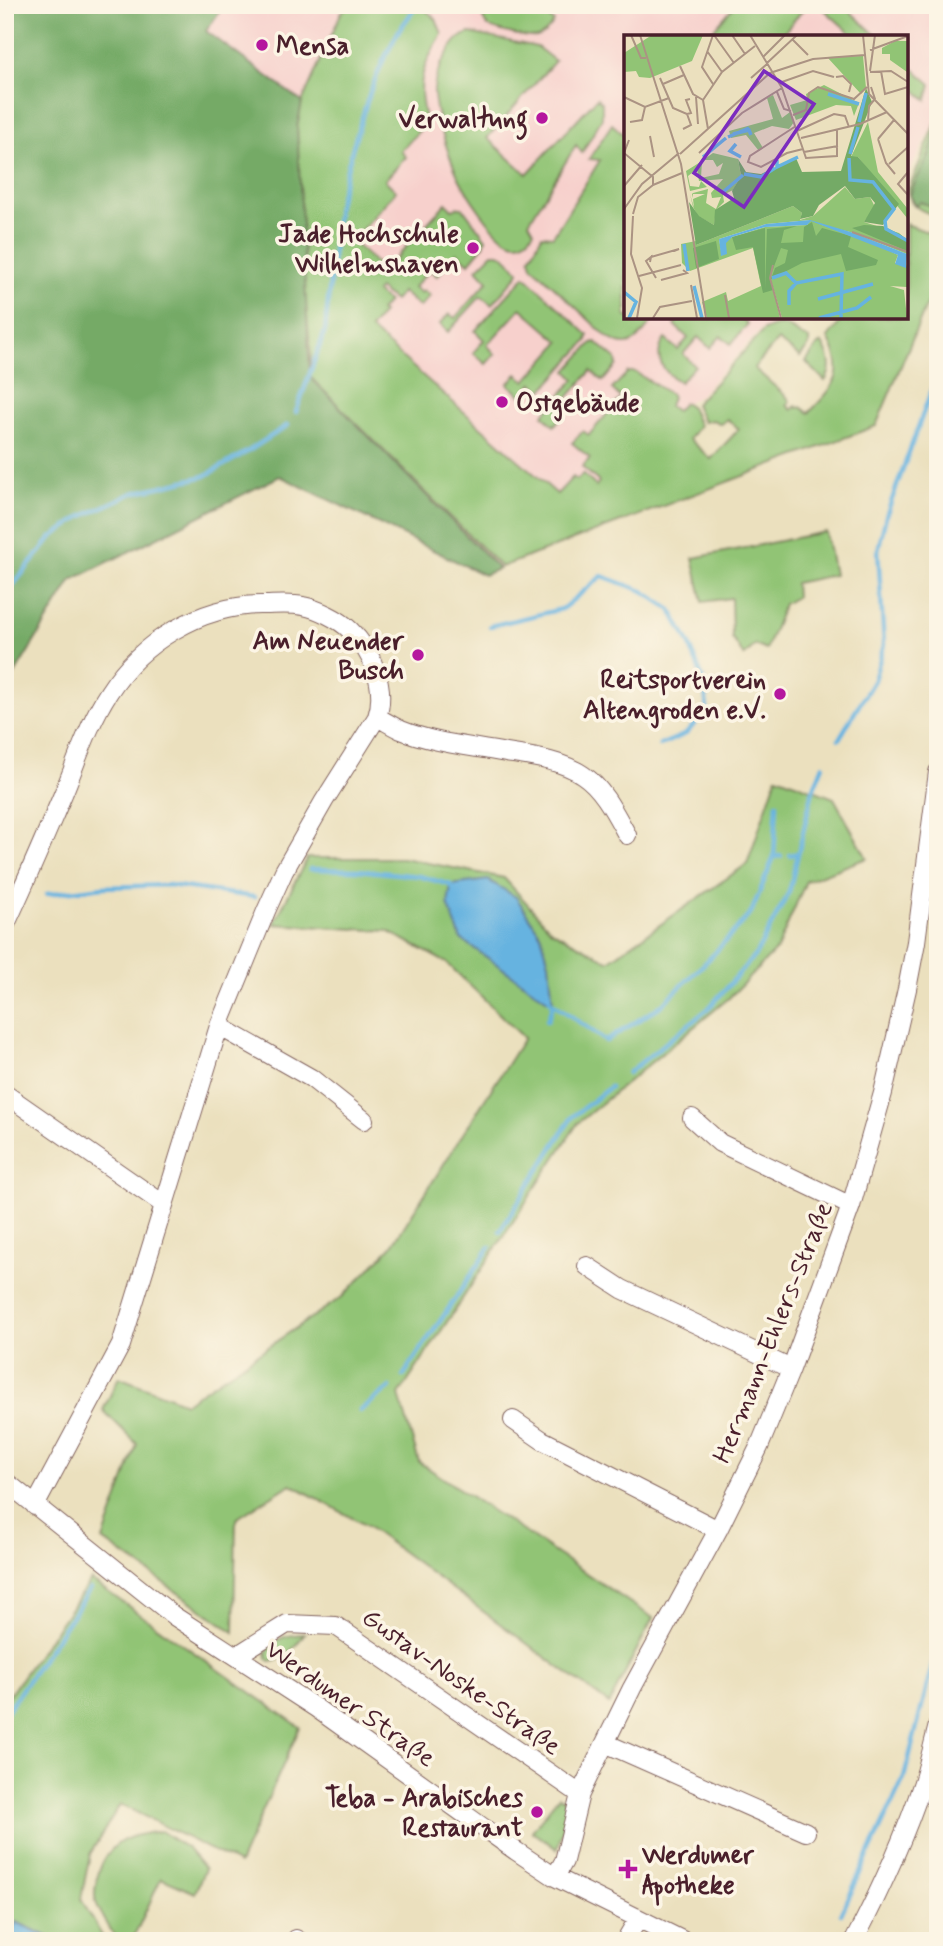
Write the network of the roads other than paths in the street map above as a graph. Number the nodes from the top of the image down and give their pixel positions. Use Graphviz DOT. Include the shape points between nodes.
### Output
graph roads {
  1 [pos="377,717"];
  2 [pos="938,772"];
  3 [pos="627,835"];
  4 [pos="5,926"];
  5 [pos="219,1026"];
  6 [pos="5,1094"];
  7 [pos="692,1118"];
  8 [pos="364,1120"];
  9 [pos="163,1204"];
  10 [pos="851,1206"];
  11 [pos="587,1266"];
  12 [pos="791,1369"];
  13 [pos="513,1420"];
  14 [pos="5,1481"];
  15 [pos="35,1506"];
  16 [pos="718,1530"];
  17 [pos="236,1656"];
  18 [pos="938,1725"];
  19 [pos="605,1743"];
  20 [pos="580,1794"];
  21 [pos="806,1832"];
  22 [pos="555,1877"];
  23 [pos="638,1919"];
  24 [pos="625,1941"];
  25 [pos="684,1941"];
  26 [pos="854,1941"];
  1 -- 3 [label="street" via="429,739 548,760 574,769 597,788"];
  1 -- 4 [label="street" via="380,692 370,658 352,632 326,615 303,606 252,605 206,616 172,631 148,648 108,693"];
  1 -- 5 [label="street" via="280,878"];
  2 -- 10 [label="street, Hermann-Ehlers-Straße" via="907,989"];
  5 -- 8 [label="street" via="311,1078"];
  5 -- 9 [label="street"];
  6 -- 9 [label="street"];
  7 -- 10 [label="street" via="720,1143"];
  9 -- 15 [label="street" via="121,1345"];
  10 -- 12 [label="street, Hermann-Ehlers-Straße"];
  11 -- 12 [label="street" via="622,1289"];
  12 -- 16 [label="street, Hermann-Ehlers-Straße"];
  13 -- 16 [label="street" via="542,1440"];
  14 -- 15 [label="street, Werdumer Straße"];
  15 -- 17 [label="street, Werdumer Straße" via="174,1616"];
  16 -- 19 [label="street, Hermann-Ehlers-Straße"];
  17 -- 20 [label="street, Gustav-Noske-Straße" via="287,1623 336,1626"];
  17 -- 22 [label="street, Werdumer Straße"];
  18 -- 26 [label="street" via="904,1833"];
  19 -- 20 [label="street, Hermann-Ehlers-Straße"];
  19 -- 21 [label="street"];
  20 -- 22 [label="street, Hermann-Ehlers-Straße" via="564,1861"];
  22 -- 23 [label="street, Werdumer Straße"];
  23 -- 24 [label="street"];
  23 -- 25 [label="street, Werdumer Straße"];
}
